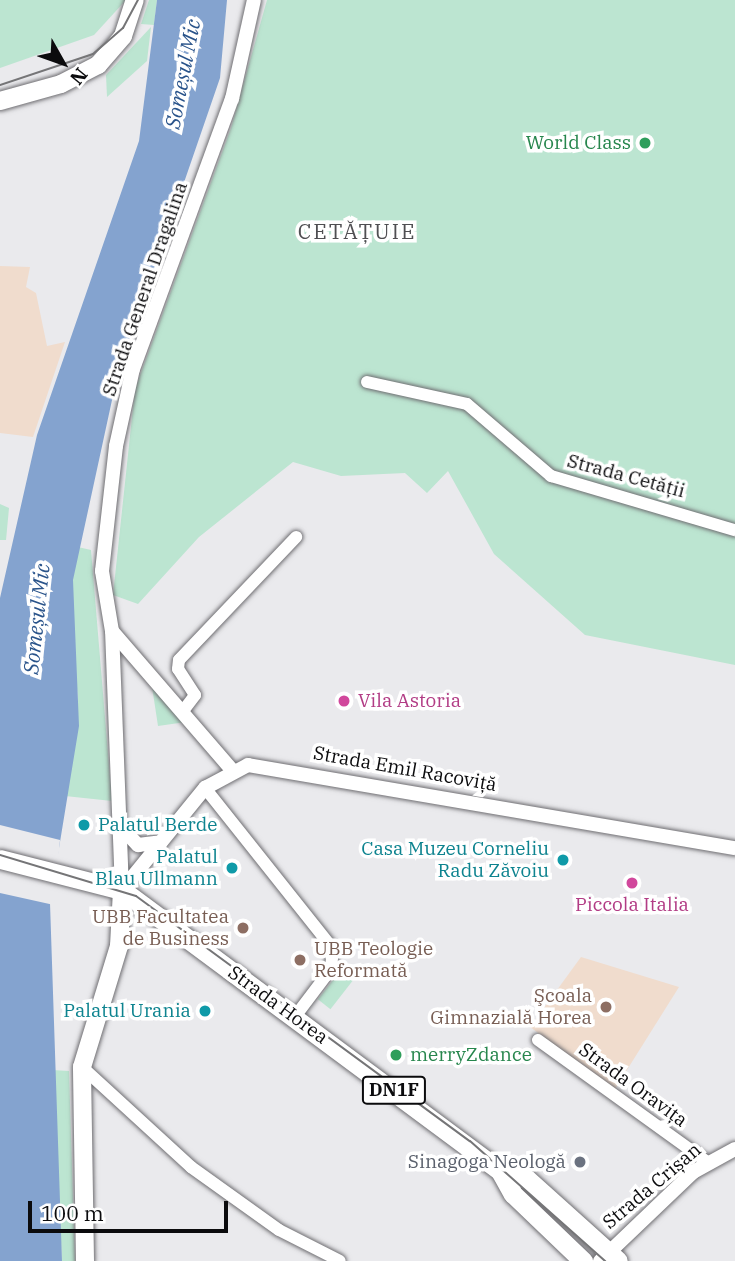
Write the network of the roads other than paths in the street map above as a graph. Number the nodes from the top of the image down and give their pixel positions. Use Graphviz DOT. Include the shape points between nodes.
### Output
graph roads {
  1 [pos="254,0"];
  2 [pos="133,6"];
  3 [pos="0,101"];
  4 [pos="367,382"];
  5 [pos="735,530"];
  6 [pos="296,537"];
  7 [pos="112,631"];
  8 [pos="183,711"];
  9 [pos="231,769"];
  10 [pos="205,788"];
  11 [pos="121,827"];
  12 [pos="161,842"];
  13 [pos="735,848"];
  14 [pos="0,859"];
  15 [pos="122,890"];
  16 [pos="294,1018"];
  17 [pos="538,1040"];
  18 [pos="82,1067"];
  19 [pos="735,1149"];
  20 [pos="706,1162"];
  21 [pos="500,1171"];
  22 [pos="608,1257"];
  23 [pos="85,1261"];
  24 [pos="340,1261"];
  25 [pos="583,1261"];
  1 -- 7 [label="street, Strada General Dragalina" via="232,99 121,419 103,551"];
  2 -- 3 [label="main road" via="124,36 98,65 61,84"];
  4 -- 5 [label="street, Strada Cetății" via="467,404 551,476"];
  6 -- 8 [label="street" via="179,660 178,669 195,695"];
  7 -- 8 [label="street"];
  7 -- 11 [label="street, Strada General Dragalina"];
  8 -- 9 [label="street"];
  9 -- 10 [label="street"];
  9 -- 13 [label="street, Strada Emil Racoviță" via="284,767"];
  10 -- 12 [label="street"];
  10 -- 16 [label="street" via="334,949 331,969"];
  11 -- 12 [label="street" via="138,845"];
  11 -- 15 [label="street, Strada General Dragalina"];
  12 -- 15 [label="street"];
  14 -- 15 [label="main road, Strada Horea / DN1F"];
  15 -- 16 [label="main road, Strada Horea / DN1F"];
  15 -- 18 [label="main road" via="119,946"];
  16 -- 21 [label="main road, Strada Horea / DN1F"];
  17 -- 20 [label="street, Strada Oravița"];
  18 -- 23 [label="main road"];
  18 -- 24 [label="street" via="191,1167 279,1230"];
  19 -- 20 [label="street, Strada Crișan"];
  20 -- 22 [label="street, Strada Crișan"];
  21 -- 22 [label="main road, Strada Horea / DN1F" via="527,1179"];
  21 -- 25 [label="main road, Strada Horea / DN1F" via="513,1195"];
}
